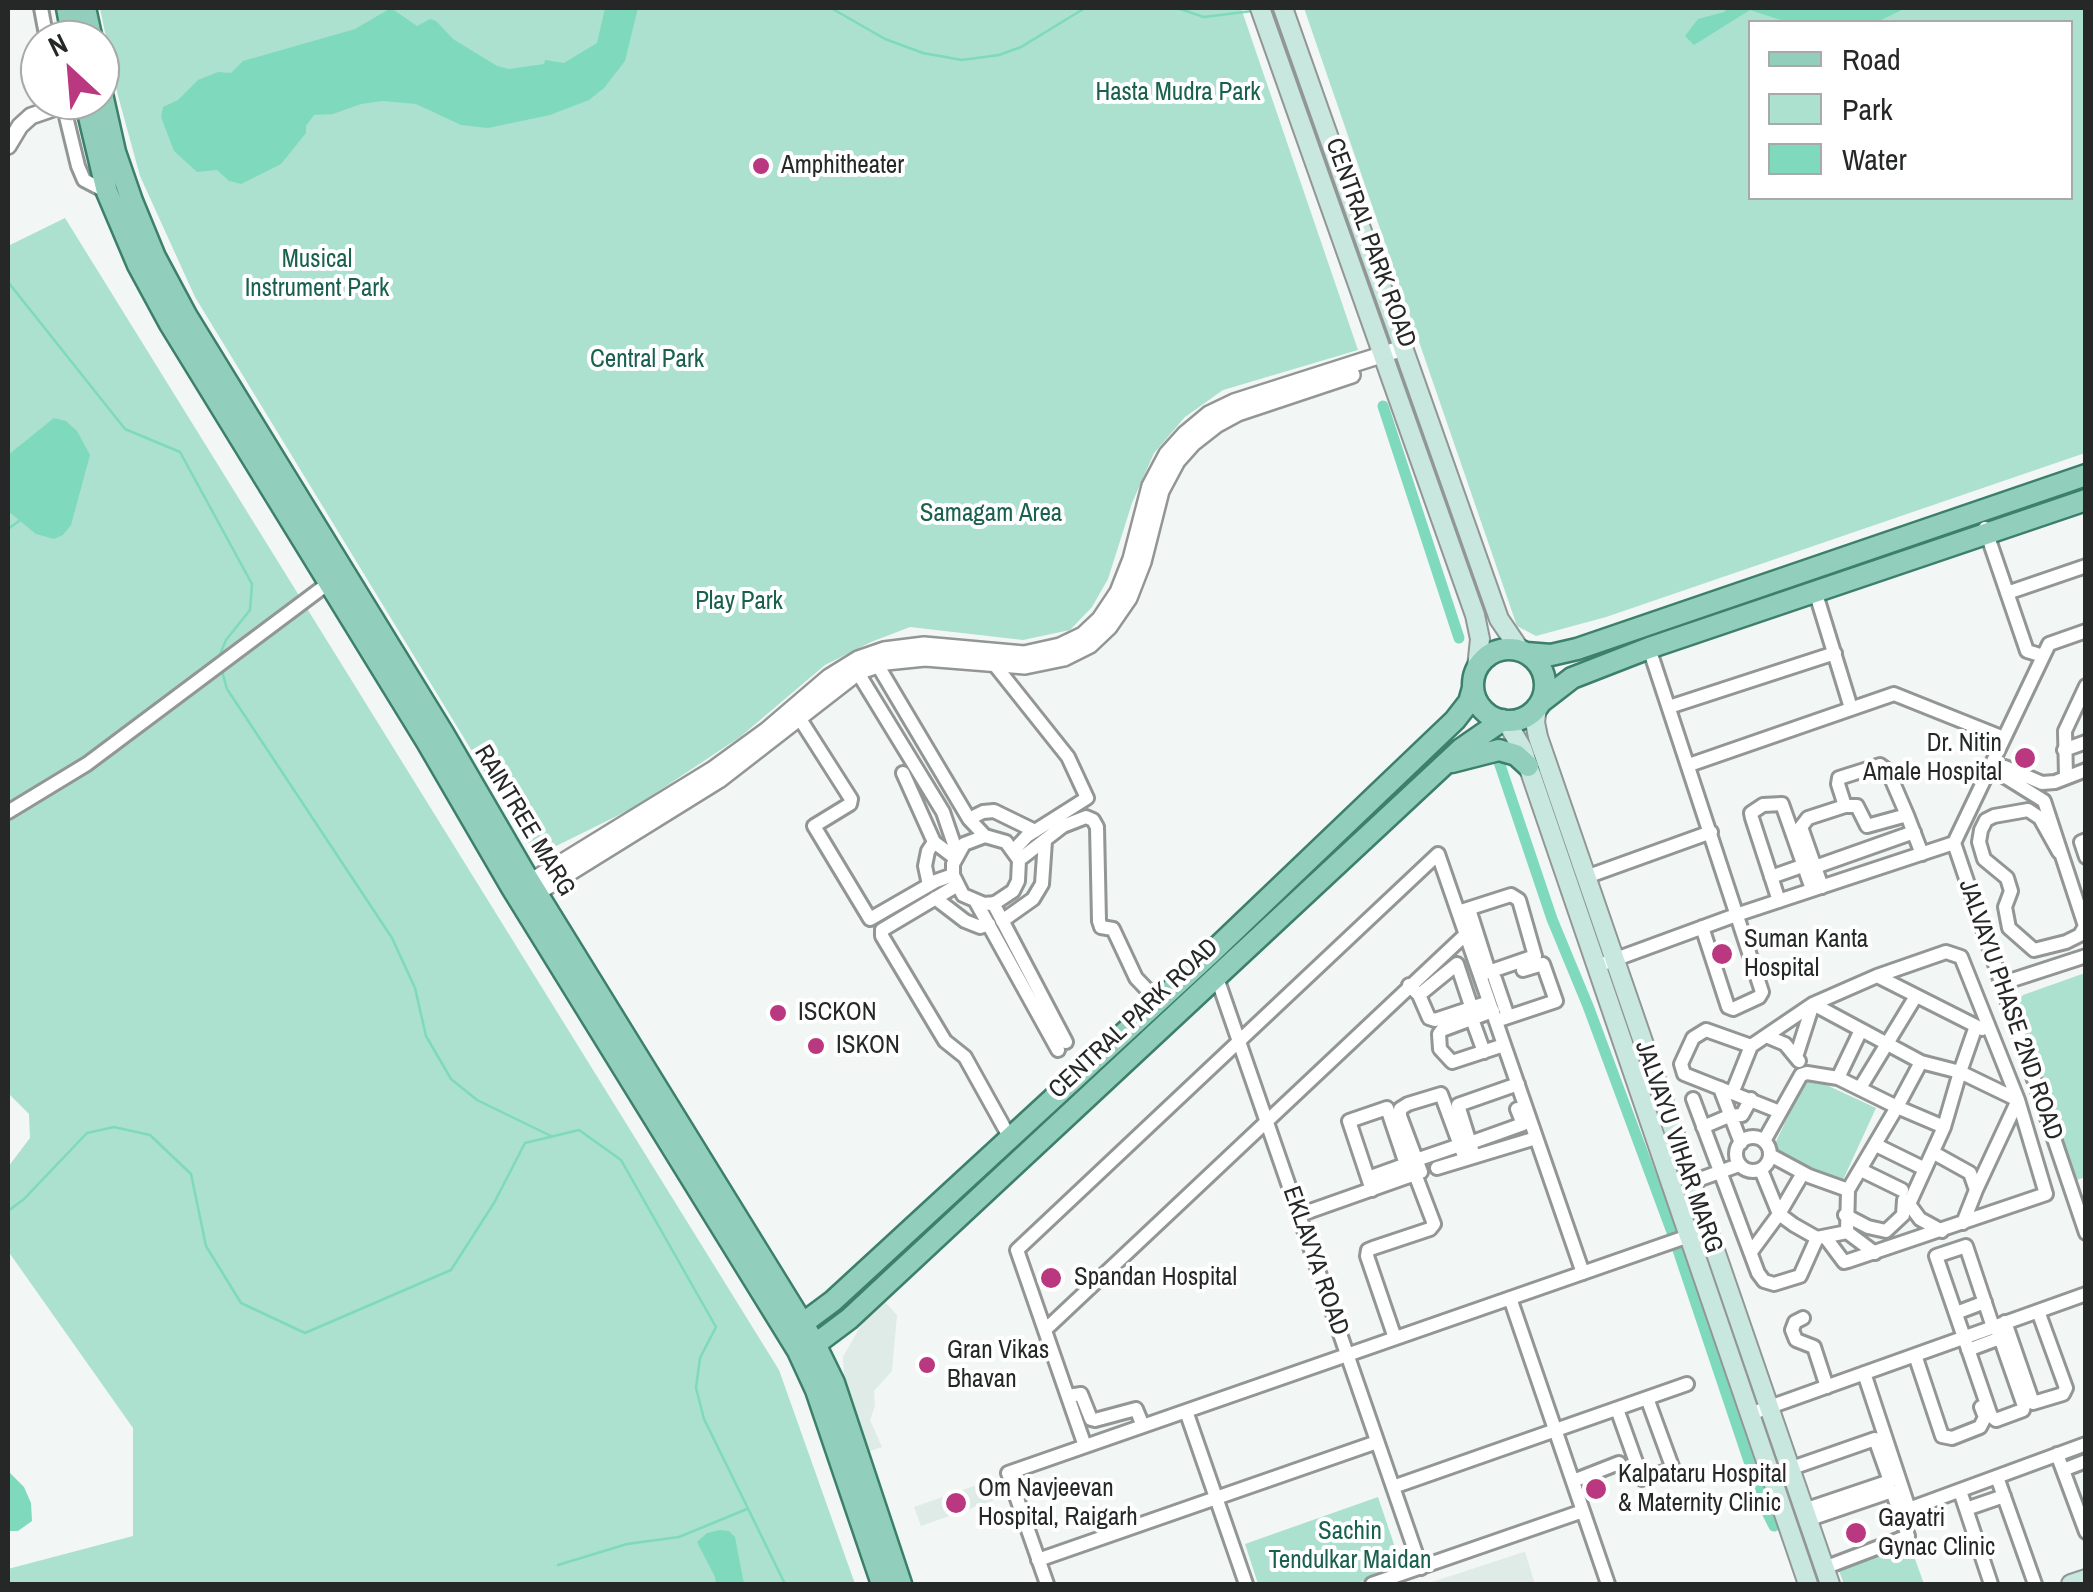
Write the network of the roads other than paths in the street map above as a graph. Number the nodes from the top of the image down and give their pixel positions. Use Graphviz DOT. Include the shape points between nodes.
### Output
graph roads {
  1 [pos="1260,8"];
  2 [pos="1283,8"];
  3 [pos="27,120"];
  4 [pos="66,120"];
  5 [pos="89,120"];
  6 [pos="108,120"];
  7 [pos="8,146"];
  8 [pos="107,192"];
  9 [pos="1405,352"];
  10 [pos="1384,359"];
  11 [pos="2086,474"];
  12 [pos="2086,500"];
  13 [pos="1979,511"];
  14 [pos="1987,534"];
  15 [pos="2086,566"];
  16 [pos="336,578"];
  17 [pos="2007,592"];
  18 [pos="1816,594"];
  19 [pos="2086,631"];
  20 [pos="1649,648"];
  21 [pos="1523,652"];
  22 [pos="1835,654"];
  23 [pos="2043,656"];
  24 [pos="874,659"];
  25 [pos="994,664"];
  26 [pos="854,667"];
  27 [pos="1475,678"];
  28 [pos="2086,686"];
  29 [pos="1539,705"];
  30 [pos="1669,707"];
  31 [pos="1851,708"];
  32 [pos="800,719"];
  33 [pos="1505,721"];
  34 [pos="2004,738"];
  35 [pos="2086,742"];
  36 [pos="2064,750"];
  37 [pos="1992,764"];
  38 [pos="1689,765"];
  39 [pos="1528,766"];
  40 [pos="1440,768"];
  41 [pos="2086,770"];
  42 [pos="903,773"];
  43 [pos="2066,777"];
  44 [pos="1845,806"];
  45 [pos="8,812"];
  46 [pos="1907,815"];
  47 [pos="969,819"];
  48 [pos="1711,832"];
  49 [pos="1914,832"];
  50 [pos="985,836"];
  51 [pos="1040,836"];
  52 [pos="2086,840"];
  53 [pos="934,842"];
  54 [pos="1954,843"];
  55 [pos="2059,852"];
  56 [pos="1922,854"];
  57 [pos="1016,855"];
  58 [pos="956,856"];
  59 [pos="2086,857"];
  60 [pos="1810,866"];
  61 [pos="1586,877"];
  62 [pos="1771,877"];
  63 [pos="954,881"];
  64 [pos="534,888"];
  65 [pos="1817,888"];
  66 [pos="932,892"];
  67 [pos="1779,901"];
  68 [pos="976,902"];
  69 [pos="993,903"];
  70 [pos="1464,911"];
  71 [pos="1736,915"];
  72 [pos="995,922"];
  73 [pos="1702,928"];
  74 [pos="1466,934"];
  75 [pos="1209,955"];
  76 [pos="2086,956"];
  77 [pos="1605,963"];
  78 [pos="1216,976"];
  79 [pos="1877,976"];
  80 [pos="1487,977"];
  81 [pos="2000,984"];
  82 [pos="1414,990"];
  83 [pos="1916,996"];
  84 [pos="1158,1001"];
  85 [pos="1813,1004"];
  86 [pos="1496,1013"];
  87 [pos="1472,1014"];
  88 [pos="1976,1026"];
  89 [pos="1861,1030"];
  90 [pos="1766,1036"];
  91 [pos="1995,1036"];
  92 [pos="1238,1040"];
  93 [pos="1504,1045"];
  94 [pos="1888,1045"];
  95 [pos="1062,1046"];
  96 [pos="1751,1046"];
  97 [pos="1484,1052"];
  98 [pos="1796,1057"];
  99 [pos="1920,1062"];
  100 [pos="1960,1072"];
  101 [pos="1807,1073"];
  102 [pos="1838,1078"];
  103 [pos="1514,1086"];
  104 [pos="1860,1088"];
  105 [pos="1726,1090"];
  106 [pos="1693,1099"];
  107 [pos="1751,1100"];
  108 [pos="2018,1100"];
  109 [pos="1897,1107"];
  110 [pos="1780,1112"];
  111 [pos="1729,1116"];
  112 [pos="1266,1121"];
  113 [pos="1703,1127"];
  114 [pos="1944,1127"];
  115 [pos="1010,1138"];
  116 [pos="1536,1138"];
  117 [pos="1764,1141"];
  118 [pos="1740,1143"];
  119 [pos="1876,1145"];
  120 [pos="1467,1151"];
  121 [pos="1934,1153"];
  122 [pos="1770,1155"];
  123 [pos="1738,1162"];
  124 [pos="1419,1169"];
  125 [pos="1720,1169"];
  126 [pos="1925,1169"];
  127 [pos="1761,1170"];
  128 [pos="1861,1170"];
  129 [pos="1803,1173"];
  130 [pos="1688,1180"];
  131 [pos="1370,1184"];
  132 [pos="2070,1185"];
  133 [pos="1848,1190"];
  134 [pos="1976,1190"];
  135 [pos="2046,1194"];
  136 [pos="1779,1214"];
  137 [pos="1299,1215"];
  138 [pos="1845,1215"];
  139 [pos="1963,1224"];
  140 [pos="1942,1230"];
  141 [pos="1847,1232"];
  142 [pos="2086,1233"];
  143 [pos="1686,1237"];
  144 [pos="1821,1238"];
  145 [pos="1751,1252"];
  146 [pos="1875,1253"];
  147 [pos="1583,1273"];
  148 [pos="2086,1294"];
  149 [pos="1510,1298"];
  150 [pos="1985,1302"];
  151 [pos="2038,1311"];
  152 [pos="1956,1313"];
  153 [pos="1803,1318"];
  154 [pos="1998,1328"];
  155 [pos="796,1329"];
  156 [pos="1044,1330"];
  157 [pos="1395,1338"];
  158 [pos="1963,1342"];
  159 [pos="808,1350"];
  160 [pos="1347,1355"];
  161 [pos="1916,1355"];
  162 [pos="1864,1374"];
  163 [pos="1687,1384"];
  164 [pos="1827,1386"];
  165 [pos="1068,1396"];
  166 [pos="1646,1398"];
  167 [pos="1616,1409"];
  168 [pos="1186,1410"];
  169 [pos="1759,1411"];
  170 [pos="1143,1426"];
  171 [pos="1555,1430"];
  172 [pos="1377,1442"];
  173 [pos="2086,1444"];
  174 [pos="1085,1446"];
  175 [pos="2057,1454"];
  176 [pos="2086,1462"];
  177 [pos="1618,1463"];
  178 [pos="1789,1468"];
  179 [pos="2063,1470"];
  180 [pos="1997,1477"];
  181 [pos="1573,1481"];
  182 [pos="1392,1487"];
  183 [pos="1960,1491"];
  184 [pos="2004,1496"];
  185 [pos="1216,1498"];
  186 [pos="1966,1508"];
  187 [pos="1583,1511"];
  188 [pos="1805,1515"];
  189 [pos="2086,1532"];
  190 [pos="1038,1560"];
  191 [pos="1421,1568"];
  192 [pos="1827,1576"];
  193 [pos="2086,1579"];
  194 [pos="882,1584"];
  195 [pos="901,1584"];
  196 [pos="1046,1584"];
  197 [pos="1246,1584"];
  198 [pos="1372,1584"];
  199 [pos="1608,1584"];
  200 [pos="1808,1584"];
  201 [pos="1991,1584"];
  202 [pos="2035,1584"];
  203 [pos="2072,1584"];
  1 -- 10 [label="main road, CENTRAL PARK ROAD"];
  2 -- 9 [label="main road, CENTRAL PARK ROAD"];
  3 -- 7 [label="street"];
  4 -- 8 [label="street" via="84,180"];
  5 -- 8 [label="main road, RAINTREE MARG"];
  6 -- 16 [label="main road, RAINTREE MARG" via="132,201 170,286"];
  8 -- 16 [label="main road, RAINTREE MARG" via="162,309"];
  9 -- 10 [label="street"];
  9 -- 21 [label="main road, CENTRAL PARK ROAD" via="1499,619"];
  10 -- 24 [label="street" via="1234,402 1184,434 1150,486 1118,592 1084,635 1024,654 939,646 897,648"];
  10 -- 25 [label="street" via="1238,413 1204,433 1166,480 1135,585 1101,636 1051,662"];
  10 -- 27 [label="main road, CENTRAL PARK ROAD" via="1474,614 1480,639"];
  11 -- 13 [label="main road"];
  12 -- 14 [label="main road"];
  13 -- 14 [label="street"];
  13 -- 21 [label="main road" via="1577,649"];
  14 -- 17 [label="street"];
  14 -- 18 [label="main road"];
  15 -- 17 [label="street"];
  16 -- 45 [label="street" via="87,764"];
  16 -- 64 [label="main road, RAINTREE MARG"];
  16 -- 155 [label="main road, RAINTREE MARG" via="512,888"];
  17 -- 23 [label="street" via="2027,650"];
  18 -- 20 [label="main road"];
  18 -- 22 [label="street"];
  19 -- 23 [label="street" via="2049,644"];
  20 -- 29 [label="main road" via="1572,678"];
  20 -- 30 [label="street"];
  21 -- 27 [label="main road" via="1492,653"];
  21 -- 29 [label="main road" via="1544,674"];
  22 -- 30 [label="street"];
  22 -- 31 [label="street"];
  23 -- 34 [label="street"];
  24 -- 25 [label="street"];
  24 -- 26 [label="street"];
  24 -- 47 [label="street"];
  25 -- 51 [label="street" via="1068,757 1086,798"];
  26 -- 32 [label="street"];
  26 -- 58 [label="street" via="943,812"];
  26 -- 64 [label="street"];
  27 -- 33 [label="main road" via="1481,708"];
  27 -- 75 [label="main road, CENTRAL PARK ROAD" via="1455,720"];
  28 -- 36 [label="street" via="2064,731"];
  29 -- 33 [label="main road"];
  29 -- 61 [label="main road, JALVAYU VIHAR MARG" via="1535,729"];
  30 -- 38 [label="street"];
  31 -- 34 [label="street" via="1894,694"];
  31 -- 38 [label="street"];
  32 -- 64 [label="street" via="719,780"];
  32 -- 66 [label="street" via="851,800 814,826 870,919"];
  33 -- 39 [label="main road, JALVAYU VIHAR MARG"];
  33 -- 40 [label="main road, CENTRAL PARK ROAD"];
  34 -- 37 [label="street"];
  35 -- 36 [label="street"];
  36 -- 43 [label="street"];
  37 -- 43 [label="street" via="2042,783"];
  37 -- 54 [label="street"];
  37 -- 55 [label="street" via="2044,801"];
  38 -- 48 [label="street"];
  39 -- 40 [label="main road" via="1499,750"];
  39 -- 77 [label="main road, JALVAYU VIHAR MARG"];
  40 -- 78 [label="main road, CENTRAL PARK ROAD"];
  41 -- 43 [label="street"];
  42 -- 53 [label="street"];
  44 -- 46 [label="street" via="1858,806 1867,826"];
  44 -- 46 [label="street" via="1839,778 1880,765"];
  44 -- 60 [label="street" via="1808,818 1801,828"];
  46 -- 49 [label="street"];
  47 -- 50 [label="street"];
  47 -- 51 [label="street" via="994,811"];
  48 -- 61 [label="street"];
  48 -- 71 [label="street"];
  49 -- 56 [label="street"];
  49 -- 60 [label="street"];
  50 -- 57 [label="street" via="1006,842"];
  50 -- 58 [label="street" via="964,844"];
  51 -- 57 [label="street"];
  51 -- 72 [label="street" via="1042,884 1033,899"];
  51 -- 84 [label="street" via="1093,820 1098,921 1113,930 1136,978"];
  52 -- 59 [label="street" via="2080,842"];
  53 -- 58 [label="street"];
  53 -- 66 [label="street" via="926,859"];
  54 -- 56 [label="street"];
  54 -- 81 [label="street, JALVAYU PHASE 2ND ROAD"];
  55 -- 55 [label="street" via="2028,810 1994,816 1981,830 1984,859 2011,890 2004,907 2010,928 2034,950 2066,942 2085,926"];
  56 -- 65 [label="street"];
  57 -- 69 [label="street" via="1020,870 1013,891"];
  58 -- 63 [label="street"];
  60 -- 62 [label="street"];
  60 -- 62 [label="street" via="1782,804 1763,805 1751,813"];
  60 -- 65 [label="street"];
  61 -- 77 [label="main road, JALVAYU VIHAR MARG"];
  62 -- 67 [label="street"];
  63 -- 66 [label="street"];
  63 -- 68 [label="street"];
  64 -- 155 [label="main road, RAINTREE MARG"];
  65 -- 67 [label="street"];
  66 -- 72 [label="street" via="965,921"];
  66 -- 115 [label="street" via="882,936 945,1040 966,1057"];
  67 -- 71 [label="street"];
  68 -- 69 [label="street"];
  68 -- 72 [label="street"];
  69 -- 72 [label="street"];
  70 -- 74 [label="street"];
  70 -- 80 [label="street"];
  70 -- 80 [label="street" via="1516,896 1536,952"];
  70 -- 92 [label="street" via="1438,854"];
  71 -- 73 [label="street"];
  71 -- 73 [label="street" via="1762,992 1748,1004 1726,1004"];
  72 -- 95 [label="street"];
  73 -- 77 [label="street"];
  74 -- 80 [label="street"];
  74 -- 82 [label="street"];
  75 -- 78 [label="street, EKLAVYA ROAD"];
  75 -- 84 [label="main road, CENTRAL PARK ROAD"];
  76 -- 81 [label="street"];
  77 -- 130 [label="main road, JALVAYU VIHAR MARG"];
  77 -- 143 [label="main road, JALVAYU VIHAR MARG"];
  78 -- 92 [label="street, EKLAVYA ROAD"];
  78 -- 159 [label="main road, CENTRAL PARK ROAD"];
  79 -- 83 [label="street"];
  79 -- 85 [label="street"];
  79 -- 91 [label="street" via="1946,952 1961,958"];
  80 -- 86 [label="street"];
  80 -- 86 [label="street"];
  80 -- 86 [label="street" via="1540,964 1556,1000"];
  81 -- 132 [label="street, JALVAYU PHASE 2ND ROAD"];
  82 -- 87 [label="street" via="1430,1018"];
  82 -- 87 [label="street" via="1456,964"];
  82 -- 112 [label="street"];
  83 -- 88 [label="street"];
  83 -- 94 [label="street"];
  84 -- 115 [label="main road, CENTRAL PARK ROAD"];
  85 -- 89 [label="street"];
  85 -- 90 [label="street"];
  85 -- 98 [label="street"];
  86 -- 87 [label="street"];
  86 -- 93 [label="street"];
  87 -- 97 [label="street"];
  87 -- 97 [label="street" via="1442,1030 1440,1048 1452,1062"];
  88 -- 91 [label="street"];
  88 -- 100 [label="street"];
  89 -- 94 [label="street"];
  89 -- 102 [label="street"];
  90 -- 96 [label="street"];
  90 -- 98 [label="street"];
  91 -- 108 [label="street"];
  92 -- 112 [label="street, EKLAVYA ROAD"];
  92 -- 156 [label="street" via="1017,1250"];
  93 -- 97 [label="street"];
  93 -- 103 [label="street"];
  94 -- 99 [label="street"];
  94 -- 104 [label="street"];
  96 -- 105 [label="street"];
  96 -- 105 [label="street" via="1706,1030 1693,1038 1681,1064 1684,1074"];
  98 -- 101 [label="street"];
  99 -- 100 [label="street"];
  99 -- 109 [label="street"];
  100 -- 108 [label="street"];
  100 -- 114 [label="street"];
  101 -- 102 [label="street"];
  101 -- 110 [label="street"];
  102 -- 104 [label="street"];
  103 -- 116 [label="street"];
  103 -- 120 [label="street" via="1523,1124"];
  103 -- 120 [label="street" via="1458,1105"];
  104 -- 109 [label="street"];
  105 -- 107 [label="street"];
  105 -- 111 [label="street"];
  106 -- 113 [label="street"];
  107 -- 110 [label="street"];
  107 -- 111 [label="street" via="1742,1115"];
  108 -- 134 [label="street"];
  108 -- 135 [label="street"];
  109 -- 114 [label="street"];
  109 -- 119 [label="street"];
  110 -- 117 [label="street"];
  111 -- 113 [label="street"];
  111 -- 118 [label="street"];
  112 -- 137 [label="street, EKLAVYA ROAD"];
  112 -- 156 [label="street"];
  113 -- 125 [label="street"];
  114 -- 121 [label="street"];
  115 -- 155 [label="main road, CENTRAL PARK ROAD"];
  116 -- 120 [label="street"];
  116 -- 147 [label="street"];
  117 -- 118 [label="street"];
  117 -- 122 [label="street"];
  118 -- 123 [label="street"];
  119 -- 126 [label="street"];
  119 -- 128 [label="street"];
  120 -- 124 [label="street"];
  120 -- 124 [label="street"];
  120 -- 124 [label="street" via="1442,1094 1408,1104 1400,1116"];
  121 -- 126 [label="street"];
  121 -- 134 [label="street" via="1970,1172"];
  122 -- 127 [label="street"];
  122 -- 129 [label="street"];
  123 -- 125 [label="street"];
  123 -- 127 [label="street"];
  124 -- 131 [label="street"];
  124 -- 131 [label="street" via="1387,1108 1349,1121"];
  124 -- 157 [label="street" via="1434,1224 1367,1256"];
  125 -- 130 [label="street"];
  125 -- 145 [label="street"];
  126 -- 140 [label="street" via="1909,1204"];
  127 -- 136 [label="street"];
  128 -- 133 [label="street"];
  128 -- 138 [label="street" via="1903,1195 1903,1214 1886,1231"];
  129 -- 133 [label="street"];
  129 -- 136 [label="street"];
  130 -- 143 [label="main road, JALVAYU VIHAR MARG"];
  131 -- 137 [label="street"];
  132 -- 135 [label="street"];
  132 -- 142 [label="street, JALVAYU PHASE 2ND ROAD"];
  133 -- 138 [label="street"];
  134 -- 139 [label="street"];
  135 -- 139 [label="street"];
  136 -- 144 [label="street"];
  136 -- 145 [label="street"];
  137 -- 160 [label="street, EKLAVYA ROAD"];
  138 -- 141 [label="street"];
  139 -- 140 [label="street"];
  140 -- 146 [label="street"];
  141 -- 144 [label="street"];
  141 -- 146 [label="street"];
  143 -- 147 [label="street"];
  143 -- 169 [label="main road, JALVAYU VIHAR MARG"];
  144 -- 145 [label="street" via="1800,1276 1774,1284 1758,1273"];
  144 -- 146 [label="street" via="1844,1262"];
  147 -- 149 [label="street"];
  148 -- 151 [label="street"];
  149 -- 157 [label="street"];
  149 -- 171 [label="street"];
  150 -- 152 [label="street"];
  150 -- 152 [label="street" via="1966,1246 1936,1256"];
  150 -- 154 [label="street"];
  151 -- 154 [label="street"];
  151 -- 154 [label="street" via="2063,1394 2031,1400"];
  152 -- 158 [label="street"];
  153 -- 164 [label="street" via="1792,1330 1796,1340 1814,1347"];
  154 -- 158 [label="street"];
  154 -- 158 [label="street" via="2024,1406 2019,1412 1993,1420"];
  155 -- 159 [label="main road, RAINTREE MARG"];
  156 -- 165 [label="street"];
  157 -- 160 [label="street"];
  158 -- 161 [label="street"];
  158 -- 161 [label="street" via="1985,1418 1952,1438 1942,1436"];
  159 -- 194 [label="main road, RAINTREE MARG"];
  159 -- 195 [label="main road, RAINTREE MARG" via="834,1383"];
  160 -- 168 [label="street"];
  160 -- 172 [label="street, EKLAVYA ROAD"];
  161 -- 162 [label="street"];
  162 -- 164 [label="street"];
  162 -- 183 [label="street" via="1909,1509"];
  163 -- 166 [label="street"];
  164 -- 169 [label="street"];
  165 -- 170 [label="street" via="1081,1394 1091,1419 1136,1409"];
  165 -- 174 [label="street"];
  166 -- 167 [label="street"];
  166 -- 167 [label="street" via="1674,1469 1642,1478"];
  167 -- 171 [label="street"];
  168 -- 170 [label="street"];
  168 -- 185 [label="street"];
  169 -- 178 [label="main road, JALVAYU VIHAR MARG"];
  169 -- 200 [label="main road, JALVAYU VIHAR MARG"];
  170 -- 174 [label="street"];
  171 -- 181 [label="street"];
  171 -- 182 [label="street"];
  172 -- 182 [label="street, EKLAVYA ROAD"];
  172 -- 185 [label="street"];
  173 -- 175 [label="street"];
  174 -- 190 [label="street" via="1008,1472"];
  175 -- 179 [label="street"];
  175 -- 180 [label="street"];
  176 -- 179 [label="street"];
  177 -- 181 [label="street"];
  178 -- 188 [label="main road, JALVAYU VIHAR MARG"];
  178 -- 188 [label="street" via="1875,1438 1890,1481"];
  179 -- 189 [label="street"];
  180 -- 183 [label="street"];
  180 -- 184 [label="street"];
  181 -- 187 [label="street"];
  182 -- 191 [label="street, EKLAVYA ROAD"];
  183 -- 186 [label="street"];
  184 -- 186 [label="street"];
  184 -- 202 [label="street"];
  185 -- 190 [label="street"];
  185 -- 197 [label="street"];
  186 -- 201 [label="street"];
  187 -- 191 [label="street"];
  187 -- 199 [label="street"];
  188 -- 192 [label="main road, JALVAYU VIHAR MARG"];
  188 -- 192 [label="street" via="1892,1491 1908,1536"];
  190 -- 196 [label="street"];
  191 -- 198 [label="street"];
  193 -- 203 [label="main road"];
}
